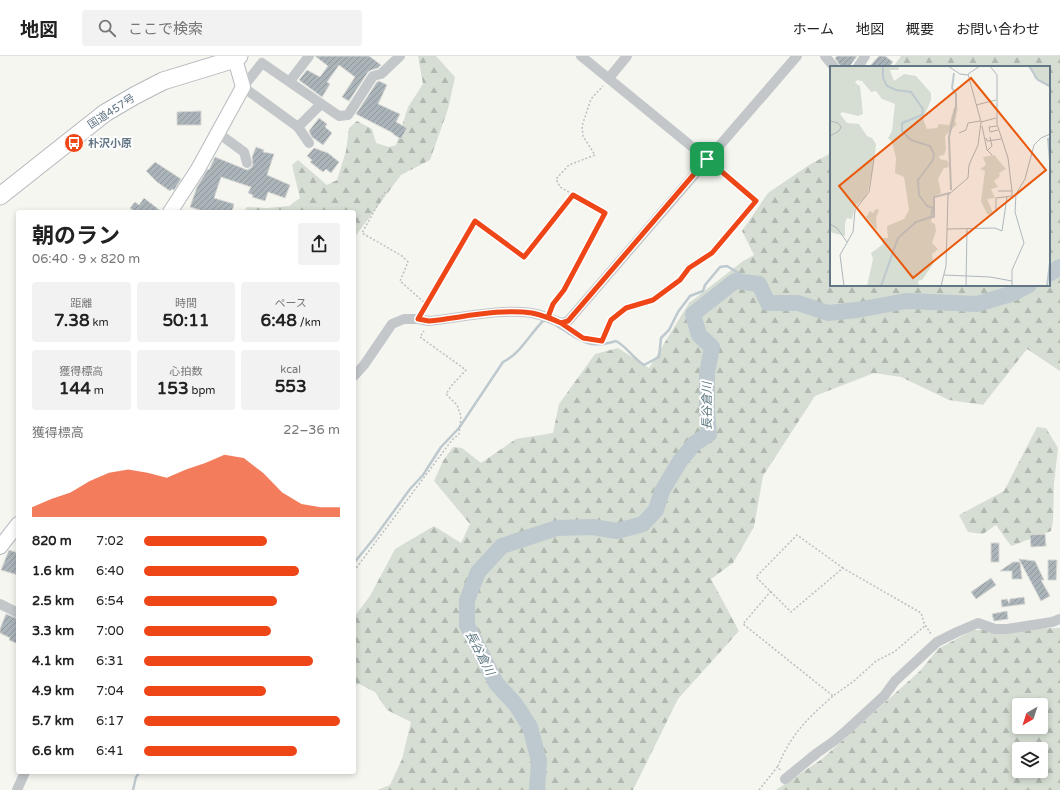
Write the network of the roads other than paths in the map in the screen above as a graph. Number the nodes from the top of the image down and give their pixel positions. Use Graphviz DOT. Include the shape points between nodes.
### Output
graph roads {
  1 [pos="309,56"];
  2 [pos="400,56"];
  3 [pos="581,56"];
  4 [pos="627,56"];
  5 [pos="797,56"];
  6 [pos="825,56"];
  7 [pos="865,56"];
  8 [pos="237,58"];
  9 [pos="833,66"];
  10 [pos="859,66"];
  11 [pos="609,78"];
  12 [pos="290,81"];
  13 [pos="243,87"];
  14 [pos="321,104"];
  15 [pos="298,127"];
  16 [pos="218,133"];
  17 [pos="310,143"];
  18 [pos="707,159"];
  19 [pos="247,163"];
  20 [pos="0,196"];
  21 [pos="171,210"];
  22 [pos="356,374"];
  23 [pos="16,527"];
  24 [pos="0,547"];
  25 [pos="0,604"];
  26 [pos="16,611"];
  27 [pos="1060,619"];
  28 [pos="24,774"];
  29 [pos="785,779"];
  30 [pos="17,790"];
  1 -- 12 [label="street"];
  2 -- 14 [label="street" via="381,74 372,76 348,115 339,116"];
  3 -- 11 [label="street"];
  4 -- 11 [label="street"];
  5 -- 18 [label="street"];
  6 -- 9 [label="street"];
  7 -- 10 [label="street"];
  8 -- 13 [label="street"];
  8 -- 20 [label="highway, 国道457号" via="164,81 134,96 105,113"];
  11 -- 18 [label="street"];
  12 -- 13 [label="street" via="262,63"];
  12 -- 14 [label="street"];
  13 -- 15 [label="street"];
  13 -- 16 [label="street"];
  14 -- 15 [label="street"];
  15 -- 17 [label="street"];
  16 -- 19 [label="street" via="244,152"];
  16 -- 21 [label="street"];
  18 -- 22 [label="street" via="568,321 561,323 530,313 503,312 429,321 404,319 392,324"];
  23 -- 24 [label="street"];
  25 -- 26 [label="street"];
  27 -- 29 [label="street" via="1007,629 995,629 978,623 937,642 847,730"];
  28 -- 30 [label="street"];
}
